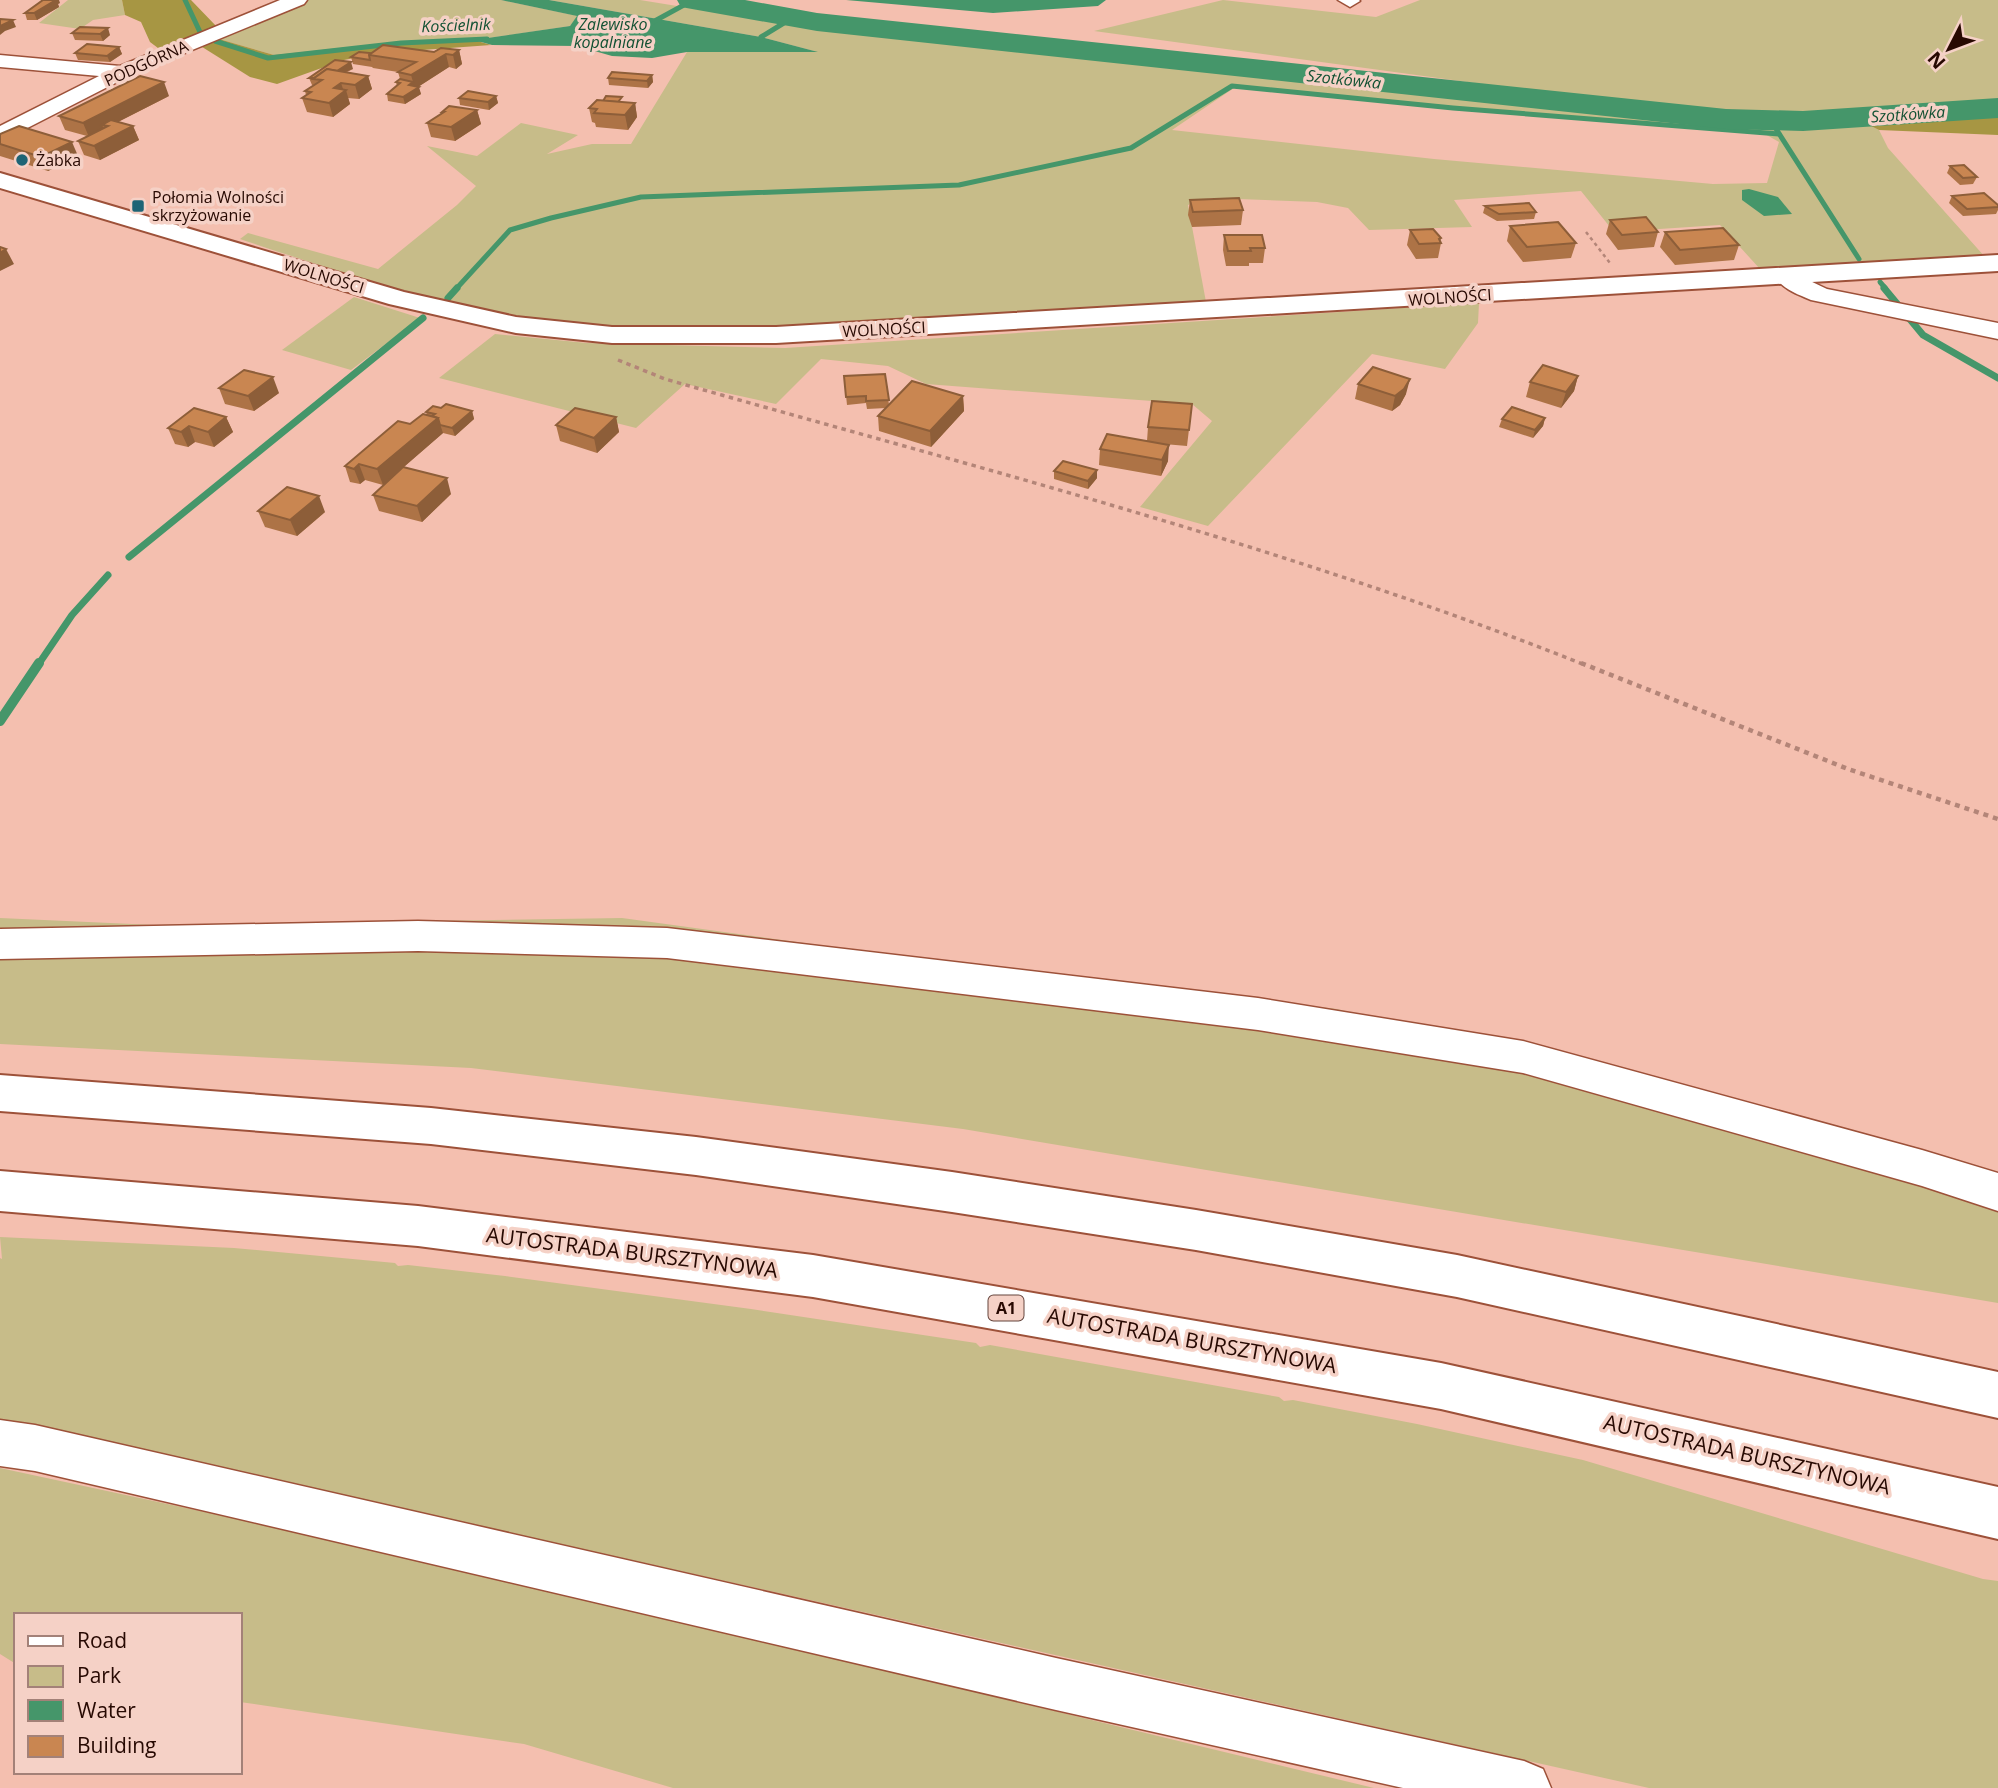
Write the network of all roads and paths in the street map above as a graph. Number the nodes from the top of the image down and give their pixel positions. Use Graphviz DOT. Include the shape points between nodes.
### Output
graph roads {
  1 [pos="297,0"];
  2 [pos="0,61"];
  3 [pos="122,72"];
  4 [pos="0,135"];
  5 [pos="0,180"];
  6 [pos="1998,263"];
  7 [pos="1798,285"];
  8 [pos="1998,331"];
  9 [pos="612,335"];
  10 [pos="1998,819"];
  11 [pos="0,944"];
  12 [pos="0,1093"];
  13 [pos="0,1191"];
  14 [pos="1998,1192"];
  15 [pos="1998,1395"];
  16 [pos="0,1443"];
  17 [pos="1998,1513"];
  18 [pos="1524,1788"];
  1 -- 3 [label="street, PODGÓRNA"];
  2 -- 3 [label="street"];
  3 -- 4 [label="street, PODGÓRNA"];
  5 -- 9 [label="main road, WOLNOŚCI" via="398,298 516,325"];
  6 -- 7 [label="main road, WOLNOŚCI"];
  7 -- 8 [label="street, WOLNOŚCI" via="1903,313"];
  7 -- 9 [label="main road, WOLNOŚCI" via="776,335"];
  9 -- 10 [label="path" via="609,345 614,358 643,371 1289,560 1510,635 1838,766"];
  11 -- 14 [label="street" via="418,936 667,943 1258,1014 1523,1057"];
  12 -- 15 [label="main road" via="431,1126 696,1156 951,1192 1457,1276"];
  13 -- 17 [label="main road, AUTOSTRADA BURSZTYNOWA / A1" via="418,1226 813,1276 1441,1386"];
  16 -- 18 [label="street"];
}
